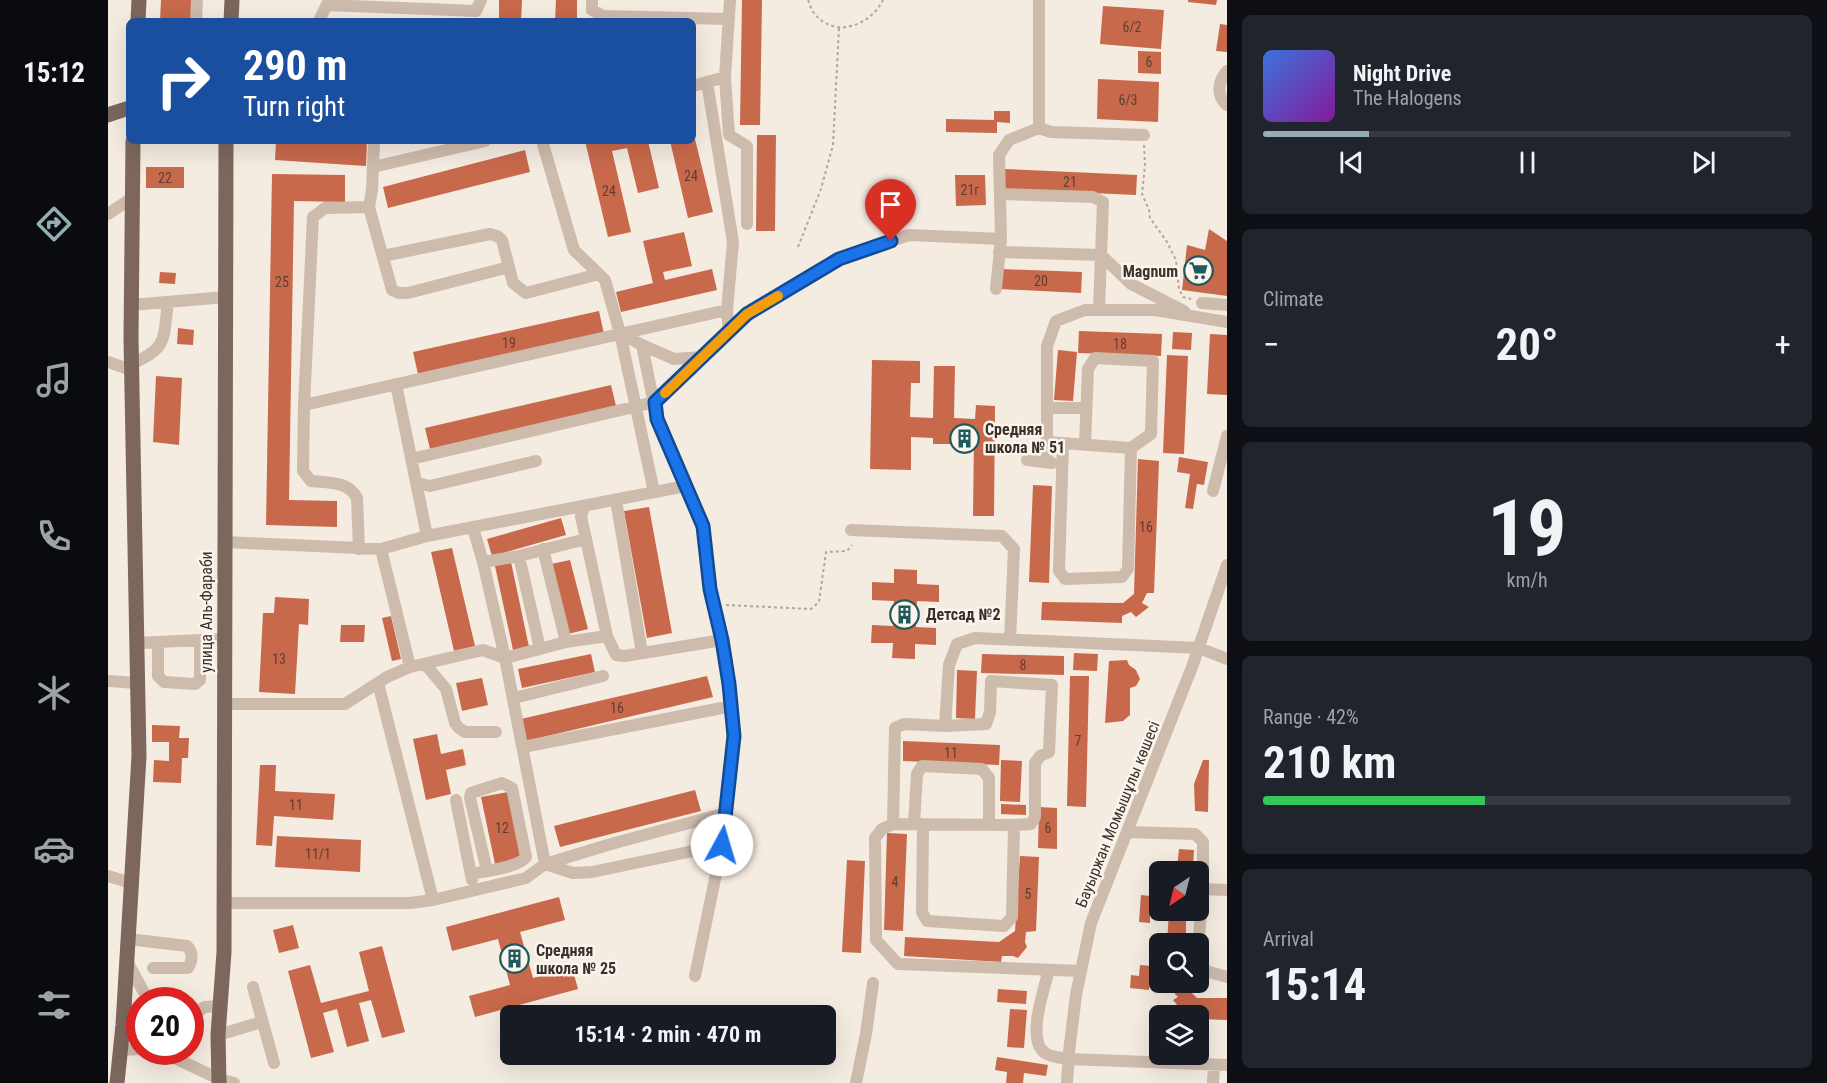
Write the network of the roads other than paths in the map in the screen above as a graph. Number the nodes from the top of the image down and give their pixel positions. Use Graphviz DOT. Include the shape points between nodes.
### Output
graph roads {
  1 [pos="139,0"];
  2 [pos="197,0"];
  3 [pos="232,0"];
  4 [pos="481,0"];
  5 [pos="592,0"];
  6 [pos="730,0"];
  7 [pos="1039,0"];
  8 [pos="328,2"];
  9 [pos="138,18"];
  10 [pos="196,18"];
  11 [pos="231,18"];
  12 [pos="320,18"];
  13 [pos="687,18"];
  14 [pos="696,18"];
  15 [pos="729,19"];
  16 [pos="1227,71"];
  17 [pos="725,77"];
  18 [pos="707,82"];
  19 [pos="696,85"];
  20 [pos="1227,105"];
  21 [pos="126,109"];
  22 [pos="108,115"];
  23 [pos="1039,128"];
  24 [pos="1144,135"];
  25 [pos="133,144"];
  26 [pos="226,144"];
  27 [pos="374,144"];
  28 [pos="472,144"];
  29 [pos="543,144"];
  30 [pos="372,167"];
  31 [pos="1000,194"];
  32 [pos="132,198"];
  33 [pos="369,207"];
  34 [pos="108,214"];
  35 [pos="747,224"];
  36 [pos="1000,245"];
  37 [pos="1101,255"];
  38 [pos="382,256"];
  39 [pos="509,267"];
  40 [pos="599,274"];
  41 [pos="996,289"];
  42 [pos="226,297"];
  43 [pos="168,302"];
  44 [pos="1202,303"];
  45 [pos="131,305"];
  46 [pos="1227,305"];
  47 [pos="727,310"];
  48 [pos="1099,310"];
  49 [pos="1196,317"];
  50 [pos="1227,322"];
  51 [pos="729,332"];
  52 [pos="620,333"];
  53 [pos="642,345"];
  54 [pos="703,357"];
  55 [pos="108,362"];
  56 [pos="131,367"];
  57 [pos="396,384"];
  58 [pos="655,402"];
  59 [pos="304,405"];
  60 [pos="636,407"];
  61 [pos="1047,408"];
  62 [pos="1086,408"];
  63 [pos="1227,436"];
  64 [pos="1047,441"];
  65 [pos="1063,443"];
  66 [pos="1085,444"];
  67 [pos="1131,448"];
  68 [pos="411,459"];
  69 [pos="1027,460"];
  70 [pos="536,461"];
  71 [pos="1047,462"];
  72 [pos="1224,462"];
  73 [pos="1062,464"];
  74 [pos="417,483"];
  75 [pos="686,486"];
  76 [pos="1213,491"];
  77 [pos="654,492"];
  78 [pos="616,500"];
  79 [pos="584,506"];
  80 [pos="472,528"];
  81 [pos="851,530"];
  82 [pos="427,536"];
  83 [pos="586,539"];
  84 [pos="224,542"];
  85 [pos="359,549"];
  86 [pos="381,549"];
  87 [pos="543,549"];
  88 [pos="519,556"];
  89 [pos="483,562"];
  90 [pos="1227,565"];
  91 [pos="607,636"];
  92 [pos="223,639"];
  93 [pos="200,640"];
  94 [pos="722,640"];
  95 [pos="1010,640"];
  96 [pos="158,642"];
  97 [pos="566,642"];
  98 [pos="136,643"];
  99 [pos="1199,648"];
  100 [pos="540,649"];
  101 [pos="642,653"];
  102 [pos="505,658"];
  103 [pos="1227,659"];
  104 [pos="425,664"];
  105 [pos="410,667"];
  106 [pos="603,676"];
  107 [pos="108,681"];
  108 [pos="137,683"];
  109 [pos="378,683"];
  110 [pos="514,698"];
  111 [pos="225,704"];
  112 [pos="732,706"];
  113 [pos="945,726"];
  114 [pos="496,732"];
  115 [pos="523,747"];
  116 [pos="456,800"];
  117 [pos="726,813"];
  118 [pos="892,824"];
  119 [pos="918,824"];
  120 [pos="989,824"];
  121 [pos="1014,825"];
  122 [pos="1127,832"];
  123 [pos="722,845"];
  124 [pos="1203,861"];
  125 [pos="545,864"];
  126 [pos="487,871"];
  127 [pos="471,874"];
  128 [pos="108,876"];
  129 [pos="131,883"];
  130 [pos="1209,889"];
  131 [pos="474,890"];
  132 [pos="1227,890"];
  133 [pos="433,900"];
  134 [pos="224,903"];
  135 [pos="128,939"];
  136 [pos="127,960"];
  137 [pos="153,968"];
  138 [pos="1048,970"];
  139 [pos="1081,971"];
  140 [pos="1209,972"];
  141 [pos="695,976"];
  142 [pos="1227,977"];
  143 [pos="873,983"];
  144 [pos="141,987"];
  145 [pos="252,987"];
  146 [pos="220,1006"];
  147 [pos="204,1008"];
  148 [pos="262,1022"];
  149 [pos="218,1035"];
  150 [pos="119,1050"];
  151 [pos="126,1050"];
  152 [pos="1068,1059"];
  153 [pos="274,1063"];
  154 [pos="197,1065"];
  155 [pos="1214,1065"];
  156 [pos="1227,1065"];
  157 [pos="224,1082"];
  158 [pos="117,1083"];
  159 [pos="856,1083"];
  160 [pos="1067,1083"];
  161 [pos="1213,1083"];
  1 -- 9 [label="main road"];
  2 -- 10 [label="street"];
  3 -- 11 [label="main road"];
  4 -- 8 [label="street" via="476,11"];
  5 -- 13 [label="street" via="592,10 603,16"];
  6 -- 15 [label="street"];
  7 -- 23 [label="street"];
  8 -- 12 [label="street"];
  14 -- 15 [label="street"];
  15 -- 17 [label="street"];
  16 -- 20 [label="street" via="1219,93"];
  17 -- 18 [label="street"];
  17 -- 35 [label="street" via="729,135 747,146"];
  18 -- 19 [label="street"];
  18 -- 47 [label="street" via="733,242"];
  21 -- 22 [label="main road"];
  23 -- 24 [label="street" via="1051,132"];
  23 -- 31 [label="street" via="1009,140 999,155"];
  25 -- 32 [label="main road"];
  26 -- 42 [label="main road, улица Аль-Фараби"];
  27 -- 30 [label="street"];
  28 -- 30 [label="street"];
  29 -- 40 [label="street" via="574,250"];
  30 -- 33 [label="street"];
  31 -- 36 [label="street"];
  31 -- 37 [label="street" via="1093,197 1103,202"];
  32 -- 34 [label="street"];
  32 -- 45 [label="main road"];
  33 -- 38 [label="street"];
  33 -- 59 [label="street" via="325,208 313,217"];
  36 -- 37 [label="street"];
  36 -- 41 [label="street"];
  36 -- 51 [label="street" via="909,235 839,259 747,314"];
  37 -- 48 [label="street"];
  37 -- 49 [label="street" via="1131,284"];
  38 -- 39 [label="street" via="490,234 502,240"];
  38 -- 39 [label="street" via="392,290 399,293"];
  39 -- 40 [label="street" via="513,284 526,293"];
  40 -- 52 [label="street" via="605,280"];
  42 -- 43 [label="street"];
  42 -- 84 [label="main road, улица Аль-Фараби"];
  43 -- 45 [label="street"];
  43 -- 56 [label="street" via="162,342 156,352"];
  44 -- 46 [label="street"];
  45 -- 56 [label="main road"];
  47 -- 51 [label="street"];
  47 -- 52 [label="street"];
  48 -- 49 [label="street" via="1155,310"];
  48 -- 61 [label="street" via="1085,310 1056,321 1047,346"];
  49 -- 50 [label="street"];
  51 -- 54 [label="street"];
  52 -- 53 [label="street"];
  52 -- 57 [label="street"];
  52 -- 60 [label="street"];
  53 -- 54 [label="street" via="674,359"];
  53 -- 58 [label="street"];
  54 -- 58 [label="street"];
  55 -- 56 [label="street"];
  56 -- 98 [label="main road"];
  57 -- 59 [label="street"];
  57 -- 68 [label="street"];
  58 -- 60 [label="street"];
  58 -- 75 [label="street" via="657,419"];
  59 -- 85 [label="street" via="303,471 311,481 347,486 354,491"];
  60 -- 68 [label="street"];
  60 -- 77 [label="street"];
  61 -- 62 [label="street"];
  61 -- 64 [label="street"];
  62 -- 66 [label="street"];
  62 -- 67 [label="street" via="1088,369 1095,358 1153,361 1151,434"];
  63 -- 72 [label="street"];
  64 -- 65 [label="street"];
  64 -- 71 [label="street"];
  65 -- 66 [label="street"];
  65 -- 73 [label="street"];
  66 -- 67 [label="street"];
  67 -- 73 [label="street" via="1128,569 1122,577 1065,579 1059,571"];
  68 -- 74 [label="street"];
  69 -- 71 [label="street"];
  70 -- 74 [label="street" via="430,486"];
  71 -- 73 [label="street"];
  72 -- 76 [label="street"];
  74 -- 82 [label="street"];
  75 -- 77 [label="street"];
  75 -- 94 [label="street" via="703,526 710,589"];
  77 -- 78 [label="street"];
  78 -- 79 [label="street"];
  78 -- 101 [label="street"];
  79 -- 80 [label="street"];
  79 -- 83 [label="street" via="581,518"];
  80 -- 82 [label="street"];
  80 -- 89 [label="street"];
  81 -- 95 [label="street" via="1002,536 1014,549"];
  82 -- 86 [label="street"];
  83 -- 87 [label="street"];
  83 -- 91 [label="street"];
  84 -- 85 [label="street"];
  84 -- 92 [label="main road, улица Аль-Фараби"];
  85 -- 86 [label="street"];
  86 -- 105 [label="street"];
  87 -- 88 [label="street"];
  87 -- 97 [label="street"];
  88 -- 89 [label="street"];
  88 -- 100 [label="street"];
  89 -- 102 [label="street"];
  90 -- 99 [label="street, Бауыржан Момышұлы көшесі"];
  91 -- 97 [label="street"];
  91 -- 101 [label="street" via="616,655"];
  92 -- 93 [label="street"];
  92 -- 111 [label="main road, улица Аль-Фараби"];
  93 -- 96 [label="street"];
  93 -- 96 [label="street" via="200,680 195,684 160,680"];
  94 -- 101 [label="street"];
  94 -- 112 [label="street"];
  95 -- 99 [label="street"];
  95 -- 113 [label="street" via="975,638 957,644 949,665"];
  96 -- 98 [label="street"];
  97 -- 100 [label="street"];
  98 -- 108 [label="main road"];
  99 -- 103 [label="street"];
  99 -- 122 [label="street, Бауыржан Момышұлы көшесі"];
  100 -- 102 [label="street"];
  102 -- 104 [label="street" via="483,650"];
  102 -- 110 [label="street"];
  104 -- 105 [label="street"];
  104 -- 114 [label="street" via="446,688 459,728 465,732"];
  105 -- 109 [label="street"];
  106 -- 110 [label="street"];
  107 -- 108 [label="street"];
  108 -- 129 [label="main road" via="139,756"];
  109 -- 111 [label="street" via="345,704"];
  109 -- 133 [label="street"];
  110 -- 115 [label="street"];
  111 -- 134 [label="main road, улица Аль-Фараби"];
  112 -- 115 [label="street"];
  112 -- 117 [label="street" via="734,736"];
  113 -- 118 [label="street" via="904,724 895,728"];
  113 -- 121 [label="street" via="987,724 991,681 1052,685 1049,752 1035,762 1035,817 1031,824"];
  115 -- 125 [label="street"];
  116 -- 127 [label="street"];
  117 -- 123 [label="street"];
  117 -- 125 [label="street"];
  118 -- 119 [label="street"];
  118 -- 138 [label="street" via="875,838 876,940 898,964"];
  119 -- 120 [label="street"];
  119 -- 120 [label="street" via="916,774 922,766 982,769 989,778"];
  119 -- 121 [label="street" via="922,912 927,921 1004,926 1012,917"];
  120 -- 121 [label="street"];
  122 -- 124 [label="street" via="1195,834 1203,842"];
  122 -- 139 [label="street, Бауыржан Момышұлы көшесі" via="1091,922"];
  123 -- 125 [label="street" via="592,872 573,873"];
  123 -- 141 [label="street"];
  125 -- 131 [label="street" via="526,878"];
  126 -- 126 [label="street" via="522,863 526,857 512,788 502,783 475,790 470,798"];
  126 -- 127 [label="street"];
  127 -- 131 [label="street"];
  128 -- 129 [label="street"];
  129 -- 135 [label="main road"];
  130 -- 132 [label="street"];
  131 -- 133 [label="street"];
  133 -- 134 [label="street"];
  134 -- 146 [label="main road, улица Аль-Фараби"];
  135 -- 136 [label="main road"];
  135 -- 137 [label="street" via="187,945 190,950 188,968"];
  136 -- 144 [label="street"];
  136 -- 150 [label="main road"];
  138 -- 139 [label="street"];
  138 -- 152 [label="street" via="1036,1027 1038,1047 1047,1055"];
  139 -- 152 [label="street, Бауыржан Момышұлы көшесі"];
  140 -- 142 [label="street"];
  143 -- 159 [label="street"];
  145 -- 148 [label="street"];
  146 -- 147 [label="street"];
  146 -- 149 [label="main road, улица Аль-Фараби"];
  148 -- 149 [label="street"];
  148 -- 153 [label="street"];
  149 -- 157 [label="main road, улица Аль-Фараби"];
  150 -- 151 [label="street"];
  150 -- 158 [label="main road"];
  152 -- 155 [label="street"];
  152 -- 160 [label="street, Бауыржан Момышұлы көшесі"];
  154 -- 157 [label="street"];
  155 -- 156 [label="street"];
  155 -- 161 [label="street"];
}
